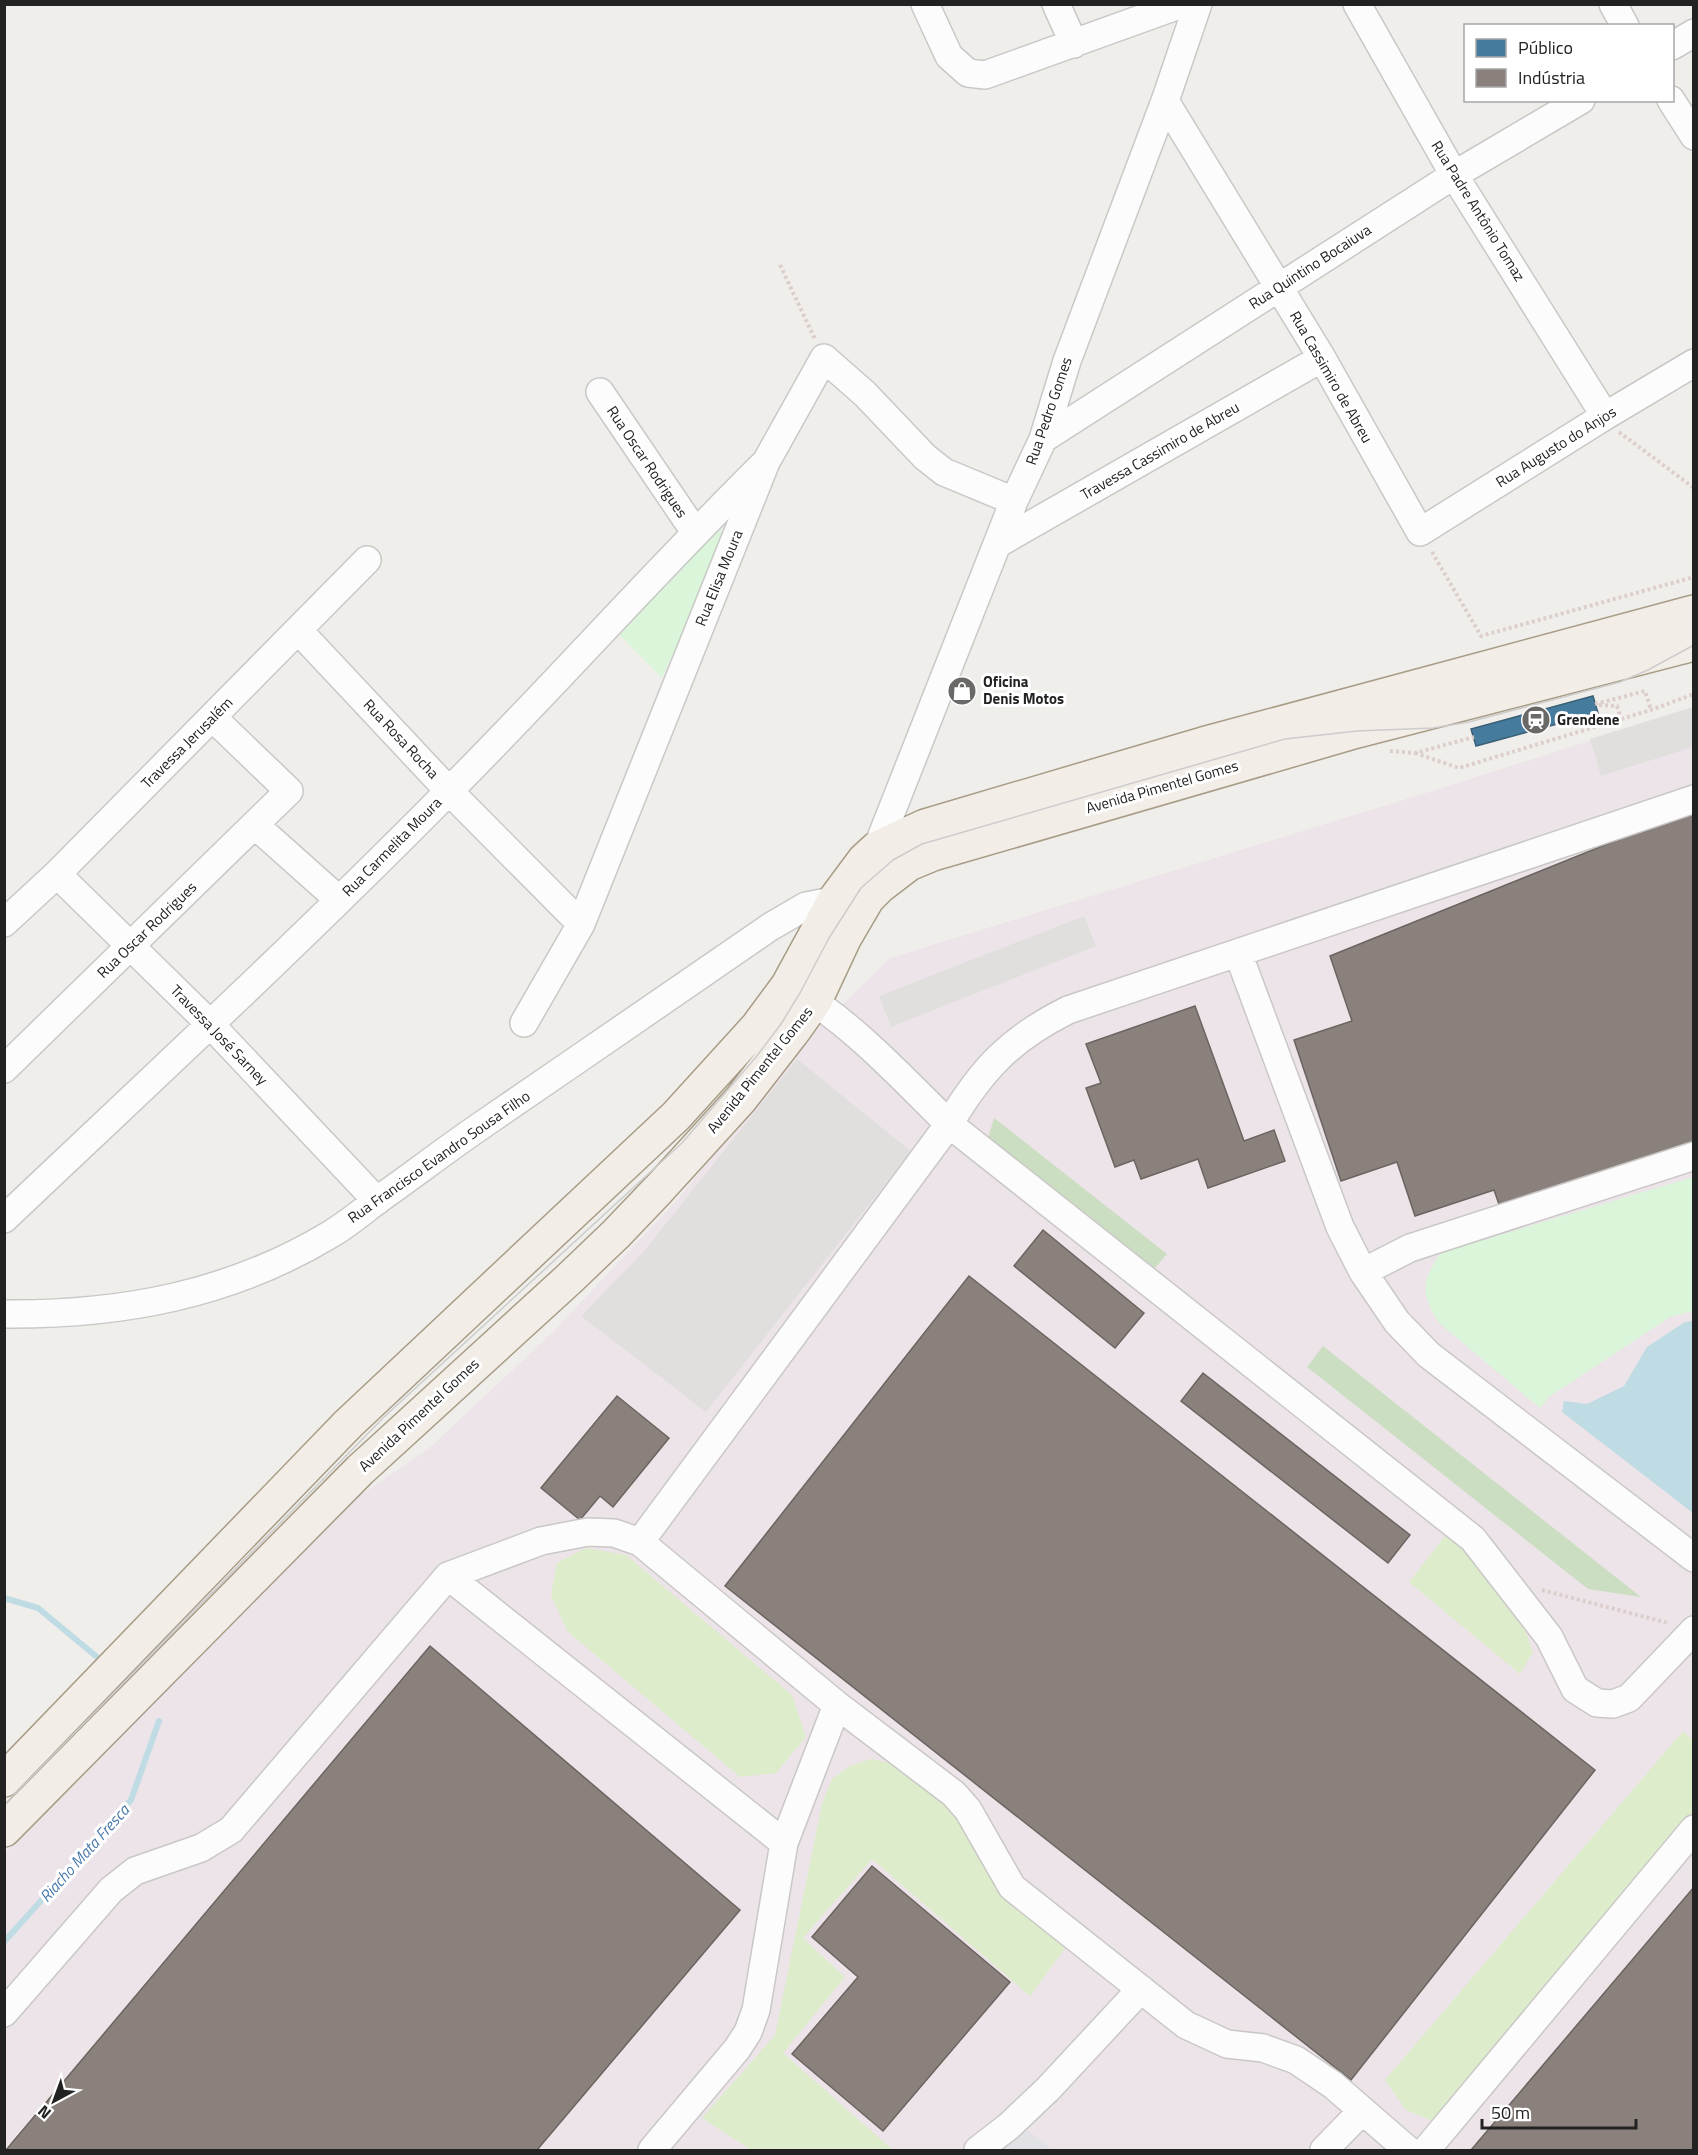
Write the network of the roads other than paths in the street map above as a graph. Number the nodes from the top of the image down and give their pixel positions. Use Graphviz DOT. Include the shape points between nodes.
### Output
graph roads {
  1 [pos="925,4"];
  2 [pos="1056,4"];
  3 [pos="1182,4"];
  4 [pos="1198,4"];
  5 [pos="1357,4"];
  6 [pos="1613,4"];
  7 [pos="1624,24"];
  8 [pos="1694,33"];
  9 [pos="1074,44"];
  10 [pos="1674,45"];
  11 [pos="1165,101"];
  12 [pos="1578,102"];
  13 [pos="1672,102"];
  14 [pos="1694,136"];
  15 [pos="1454,175"];
  16 [pos="1278,288"];
  17 [pos="1322,358"];
  18 [pos="1694,363"];
  19 [pos="600,392"];
  20 [pos="1605,416"];
  21 [pos="1043,439"];
  22 [pos="766,462"];
  23 [pos="1014,501"];
  24 [pos="695,532"];
  25 [pos="1420,532"];
  26 [pos="999,543"];
  27 [pos="367,560"];
  28 [pos="1694,612"];
  29 [pos="298,630"];
  30 [pos="1694,644"];
  31 [pos="212,717"];
  32 [pos="449,791"];
  33 [pos="1694,800"];
  34 [pos="255,825"];
  35 [pos="877,848"];
  36 [pos="57,874"];
  37 [pos="874,892"];
  38 [pos="835,899"];
  39 [pos="339,900"];
  40 [pos="4,923"];
  41 [pos="581,924"];
  42 [pos="131,946"];
  43 [pos="1238,953"];
  44 [pos="801,993"];
  45 [pos="524,1023"];
  46 [pos="210,1024"];
  47 [pos="4,1069"];
  48 [pos="949,1124"];
  49 [pos="1694,1156"];
  50 [pos="377,1201"];
  51 [pos="4,1219"];
  52 [pos="539,1246"];
  53 [pos="1363,1272"];
  54 [pos="570,1278"];
  55 [pos="4,1314"];
  56 [pos="640,1542"];
  57 [pos="1694,1558"];
  58 [pos="447,1576"];
  59 [pos="1682,1627"];
  60 [pos="837,1705"];
  61 [pos="9,1776"];
  62 [pos="21,1814"];
  63 [pos="1694,1829"];
  64 [pos="784,1843"];
  65 [pos="1141,1989"];
  66 [pos="4,2013"];
  67 [pos="1362,2111"];
  68 [pos="652,2151"];
  69 [pos="978,2151"];
  70 [pos="1324,2151"];
  71 [pos="1408,2151"];
  72 [pos="1426,2151"];
  1 -- 9 [label="street" via="949,56 968,73 985,75"];
  2 -- 9 [label="street"];
  3 -- 9 [label="street"];
  4 -- 11 [label="street, Rua Pedro Gomes"];
  5 -- 15 [label="street, Rua Padre Antônio Tomaz"];
  6 -- 7 [label="street"];
  8 -- 10 [label="street"];
  11 -- 16 [label="street, Rua Cassimiro de Abreu"];
  11 -- 21 [label="street, Rua Pedro Gomes" via="1067,361"];
  12 -- 15 [label="street, Rua Quintino Bocaiuva"];
  13 -- 14 [label="street"];
  15 -- 16 [label="street, Rua Quintino Bocaiuva"];
  15 -- 20 [label="street, Rua Padre Antônio Tomaz"];
  16 -- 17 [label="street, Rua Cassimiro de Abreu"];
  16 -- 21 [label="street, Rua Quintino Bocaiuva"];
  17 -- 25 [label="street, Rua Cassimiro de Abreu"];
  17 -- 26 [label="street, Travessa Cassimiro de Abreu"];
  18 -- 20 [label="street, Rua Augusto do Anjos"];
  19 -- 24 [label="street, Rua Oscar Rodrigues"];
  20 -- 25 [label="street, Rua Augusto do Anjos"];
  21 -- 23 [label="street, Rua Pedro Gomes"];
  22 -- 23 [label="street, Rua Elisa Moura" via="824,358 865,394 925,458 944,472"];
  22 -- 24 [label="street, Rua Carmelita Moura"];
  22 -- 41 [label="street, Rua Elisa Moura"];
  23 -- 26 [label="street, Rua Pedro Gomes"];
  24 -- 32 [label="street, Rua Carmelita Moura"];
  26 -- 35 [label="street, Rua Pedro Gomes"];
  27 -- 29 [label="street, Travessa Jerusalém"];
  28 -- 35 [label="main road, Avenida Pimentel Gomes" via="1192,747 925,826"];
  29 -- 31 [label="street, Travessa Jerusalém"];
  29 -- 32 [label="street, Rua Rosa Rocha"];
  30 -- 37 [label="main road, Avenida Pimentel Gomes" via="1357,730 933,854 909,864"];
  31 -- 34 [label="street, Rua Oscar Rodrigues" via="289,791"];
  31 -- 36 [label="street, Travessa Jerusalém"];
  32 -- 39 [label="street, Rua Carmelita Moura"];
  32 -- 41 [label="street, Rua Rosa Rocha"];
  33 -- 43 [label="street"];
  34 -- 39 [label="street"];
  34 -- 42 [label="street, Rua Oscar Rodrigues"];
  35 -- 37 [label="street"];
  35 -- 38 [label="main road, Avenida Pimentel Gomes"];
  36 -- 40 [label="street, Travessa Jerusalém"];
  36 -- 42 [label="street, Travessa José Sarney"];
  37 -- 38 [label="street, Rua Francisco Evandro Sousa Filho"];
  37 -- 44 [label="main road, Avenida Pimentel Gomes" via="844,939"];
  38 -- 44 [label="main road, Avenida Pimentel Gomes"];
  38 -- 50 [label="street, Rua Francisco Evandro Sousa Filho" via="806,906 770,927"];
  39 -- 46 [label="street, Rua Carmelita Moura"];
  41 -- 45 [label="street, Rua Elisa Moura"];
  42 -- 46 [label="street, Travessa José Sarney"];
  42 -- 47 [label="street, Rua Oscar Rodrigues"];
  43 -- 48 [label="street" via="1068,1010 1045,1022 1000,1055"];
  43 -- 53 [label="street" via="1327,1194"];
  44 -- 48 [label="street" via="882,1058"];
  44 -- 52 [label="main road, Avenida Pimentel Gomes" via="757,1027 676,1116"];
  44 -- 54 [label="main road, Avenida Pimentel Gomes" via="792,1033 732,1109"];
  46 -- 50 [label="street, Travessa José Sarney"];
  46 -- 51 [label="street, Rua Carmelita Moura"];
  48 -- 56 [label="street"];
  48 -- 59 [label="street" via="1473,1539 1549,1637 1575,1689 1597,1703 1613,1704 1629,1698"];
  49 -- 53 [label="street" via="1410,1248"];
  50 -- 55 [label="street, Rua Francisco Evandro Sousa Filho" via="292,1256 221,1285 114,1310"];
  52 -- 54 [label="main road"];
  52 -- 61 [label="main road, Avenida Pimentel Gomes" via="348,1424"];
  53 -- 57 [label="street" via="1397,1322 1429,1355"];
  54 -- 62 [label="main road, Avenida Pimentel Gomes" via="360,1470"];
  56 -- 58 [label="street" via="614,1533 588,1532 541,1541"];
  56 -- 60 [label="street"];
  58 -- 64 [label="street"];
  58 -- 66 [label="street" via="231,1830 201,1848 135,1871 111,1890"];
  60 -- 64 [label="street"];
  60 -- 65 [label="street" via="954,1794 968,1810 1012,1887"];
  63 -- 72 [label="street"];
  64 -- 68 [label="street" via="756,2010 748,2032"];
  65 -- 67 [label="street" via="1186,2025 1227,2044 1263,2048 1296,2060"];
  65 -- 69 [label="street" via="1048,2089"];
  67 -- 70 [label="street"];
  67 -- 71 [label="street"];
}
